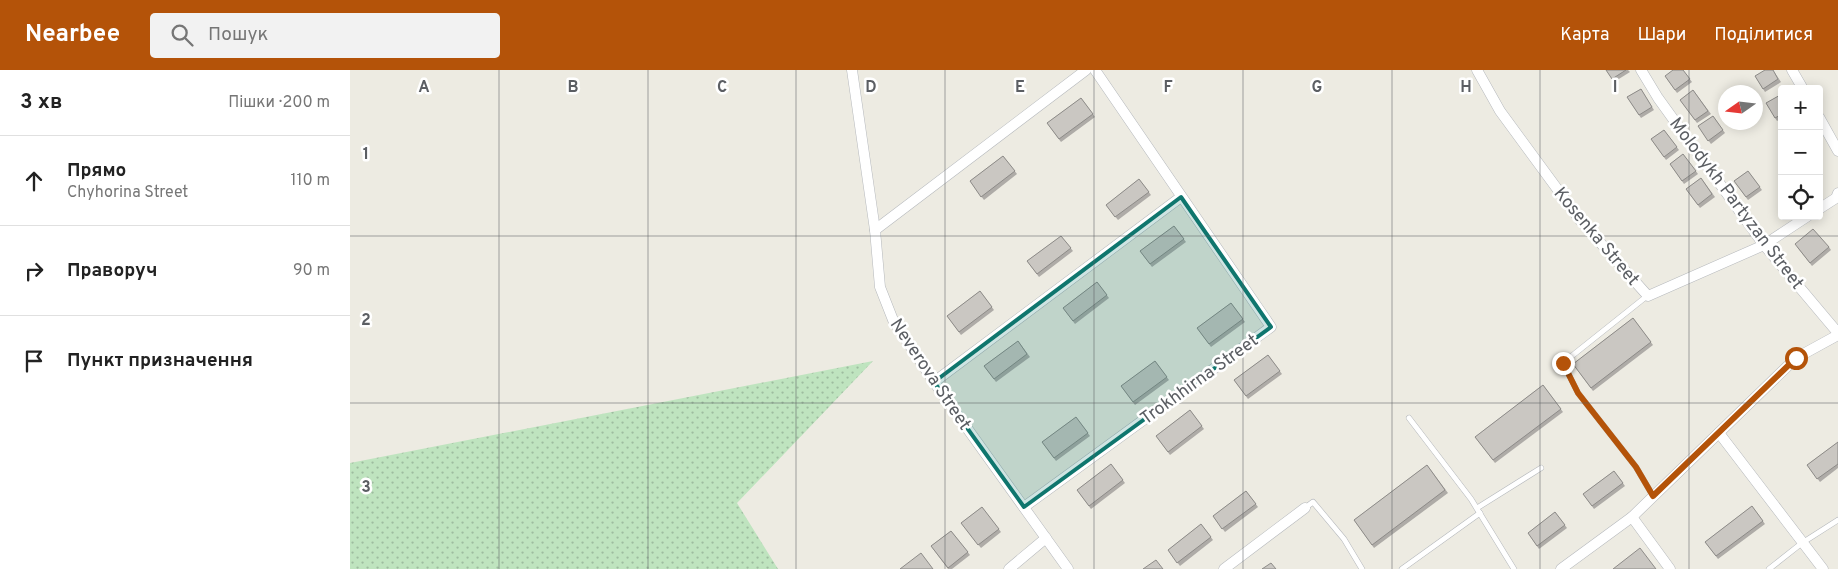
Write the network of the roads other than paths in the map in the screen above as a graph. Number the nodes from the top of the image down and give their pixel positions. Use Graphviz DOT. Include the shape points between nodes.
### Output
graph roads {
  1 [pos="852,70"];
  2 [pos="1086,70"];
  3 [pos="1095,70"];
  4 [pos="1477,70"];
  5 [pos="1641,70"];
  6 [pos="1792,70"];
  7 [pos="1801,85"];
  8 [pos="1823,125"];
  9 [pos="1838,150"];
  10 [pos="1838,193"];
  11 [pos="1182,197"];
  12 [pos="1823,206"];
  13 [pos="1802,220"];
  14 [pos="875,230"];
  15 [pos="1764,245"];
  16 [pos="1648,296"];
  17 [pos="1838,334"];
  18 [pos="934,382"];
  19 [pos="1409,418"];
  20 [pos="1719,433"];
  21 [pos="1541,468"];
  22 [pos="1653,496"];
  23 [pos="1024,507"];
  24 [pos="1305,508"];
  25 [pos="1478,510"];
  26 [pos="1632,517"];
  27 [pos="1838,520"];
  28 [pos="1046,538"];
  29 [pos="1802,544"];
  30 [pos="1010,569"];
  31 [pos="1068,569"];
  32 [pos="1224,569"];
  33 [pos="1362,569"];
  34 [pos="1402,569"];
  35 [pos="1514,569"];
  36 [pos="1561,569"];
  37 [pos="1670,569"];
  38 [pos="1770,569"];
  39 [pos="1822,569"];
  1 -- 14 [label="street, Neverova Street"];
  2 -- 14 [label="street"];
  3 -- 11 [label="street, Trokhhirna Street"];
  4 -- 16 [label="street, Kosenka Street" via="1500,111 1580,220"];
  5 -- 15 [label="street, Molodykh Partyzan Street"];
  6 -- 7 [label="street"];
  8 -- 9 [label="street"];
  10 -- 12 [label="street"];
  11 -- 18 [label="street"];
  11 -- 23 [label="street, Trokhhirna Street" via="1271,327"];
  13 -- 15 [label="street, Kosenka Street"];
  14 -- 18 [label="street, Neverova Street" via="880,287 893,320"];
  15 -- 16 [label="street, Kosenka Street"];
  15 -- 17 [label="street, Molodykh Partyzan Street"];
  16 -- 22 [label="lane" via="1563,363 1578,393 1636,467"];
  17 -- 20 [label="street" via="1796,358"];
  18 -- 23 [label="street, Neverova Street"];
  19 -- 25 [label="lane"];
  20 -- 22 [label="street"];
  20 -- 29 [label="street"];
  21 -- 25 [label="lane"];
  22 -- 26 [label="street"];
  23 -- 28 [label="street, Neverova Street"];
  24 -- 32 [label="street"];
  24 -- 33 [label="lane" via="1313,502 1344,539"];
  25 -- 34 [label="lane"];
  25 -- 35 [label="lane"];
  26 -- 36 [label="street"];
  26 -- 37 [label="street"];
  27 -- 29 [label="lane"];
  28 -- 30 [label="street"];
  28 -- 31 [label="street, Neverova Street"];
  29 -- 38 [label="lane"];
  29 -- 39 [label="street"];
}
